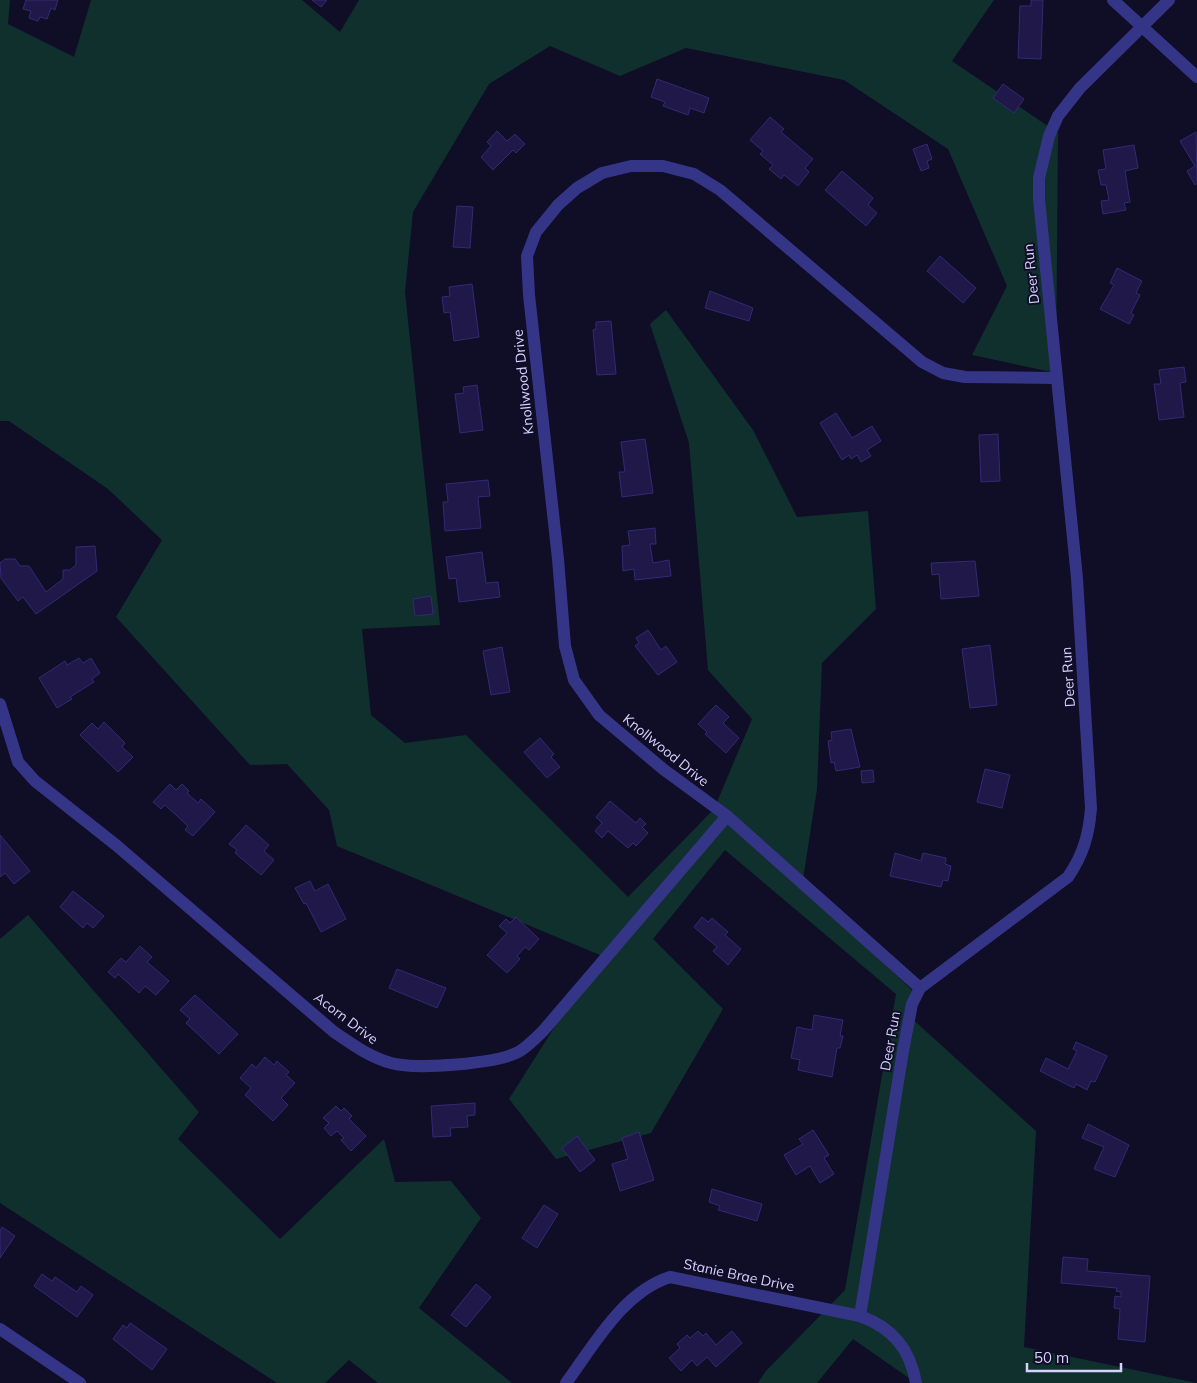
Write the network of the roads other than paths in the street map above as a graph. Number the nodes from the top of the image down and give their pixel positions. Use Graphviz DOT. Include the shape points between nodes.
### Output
graph roads {
  1 [pos="1113,0"];
  2 [pos="1169,0"];
  3 [pos="1142,27"];
  4 [pos="1197,77"];
  5 [pos="1056,378"];
  6 [pos="0,704"];
  7 [pos="727,816"];
  8 [pos="920,988"];
  9 [pos="860,1316"];
  10 [pos="0,1329"];
  11 [pos="80,1383"];
  12 [pos="566,1383"];
  13 [pos="916,1383"];
  1 -- 3 [label="street"];
  2 -- 3 [label="street, Deer Run"];
  3 -- 4 [label="street"];
  3 -- 5 [label="street, Deer Run" via="1080,88 1058,116 1049,136 1039,178 1039,200"];
  5 -- 7 [label="street, Knollwood Drive" via="965,377 943,373 922,362 720,190 678,168 631,166 602,173 577,188 536,232 528,256 529,295 569,668 584,697 599,715 663,769"];
  5 -- 8 [label="street, Deer Run" via="1077,578 1089,832 1081,858 1068,877"];
  6 -- 7 [label="street, Acorn Drive" via="18,762 34,781 116,845 334,1032 366,1054 392,1064 466,1064 507,1057 520,1051 543,1031"];
  7 -- 8 [label="street, Knollwood Drive"];
  8 -- 9 [label="street, Deer Run" via="912,1004 903,1051"];
  9 -- 12 [label="street, Stanie Brae Drive" via="670,1277 652,1282 627,1304"];
  9 -- 13 [label="street, Stanie Brae Drive" via="876,1322 895,1338 909,1355"];
  10 -- 11 [label="street"];
}
